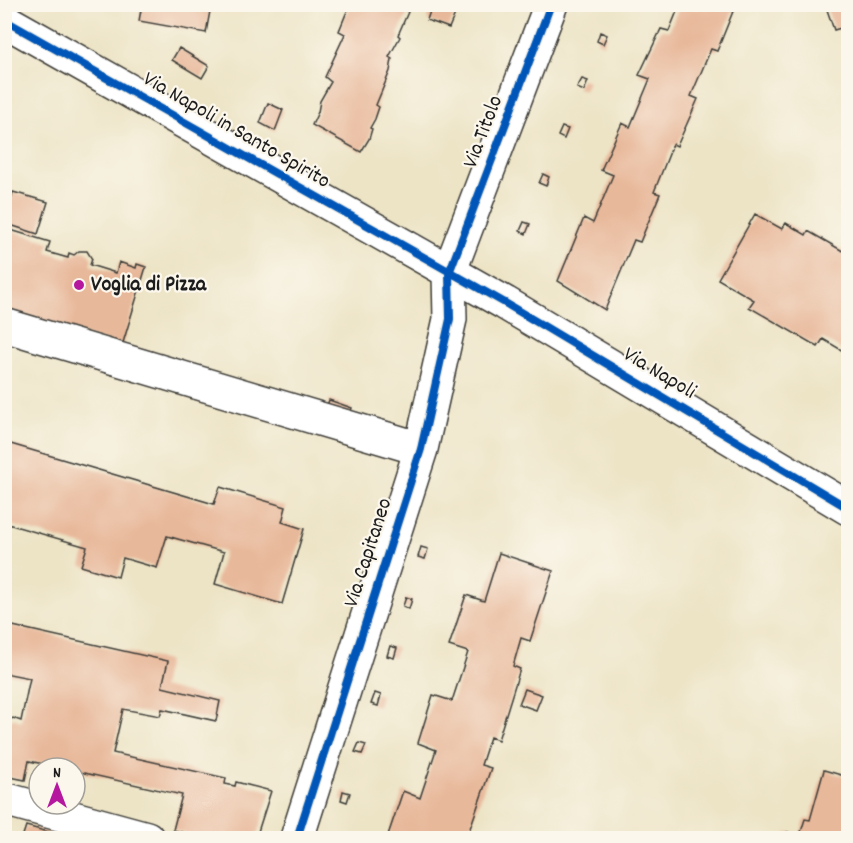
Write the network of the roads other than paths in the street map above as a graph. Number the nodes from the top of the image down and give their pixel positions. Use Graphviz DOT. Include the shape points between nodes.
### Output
graph roads {
  1 [pos="551,4"];
  2 [pos="4,20"];
  3 [pos="449,273"];
  4 [pos="4,325"];
  5 [pos="421,449"];
  6 [pos="849,508"];
  7 [pos="4,799"];
  8 [pos="147,838"];
  9 [pos="297,838"];
  1 -- 3 [label="street, Via Titolo"];
  2 -- 3 [label="street, Via Napoli in Santo Spirito"];
  3 -- 5 [label="street, Via Capitaneo" via="450,318"];
  3 -- 6 [label="street, Via Napoli"];
  4 -- 5 [label="street"];
  5 -- 9 [label="street, Via Capitaneo"];
  7 -- 8 [label="street"];
}
